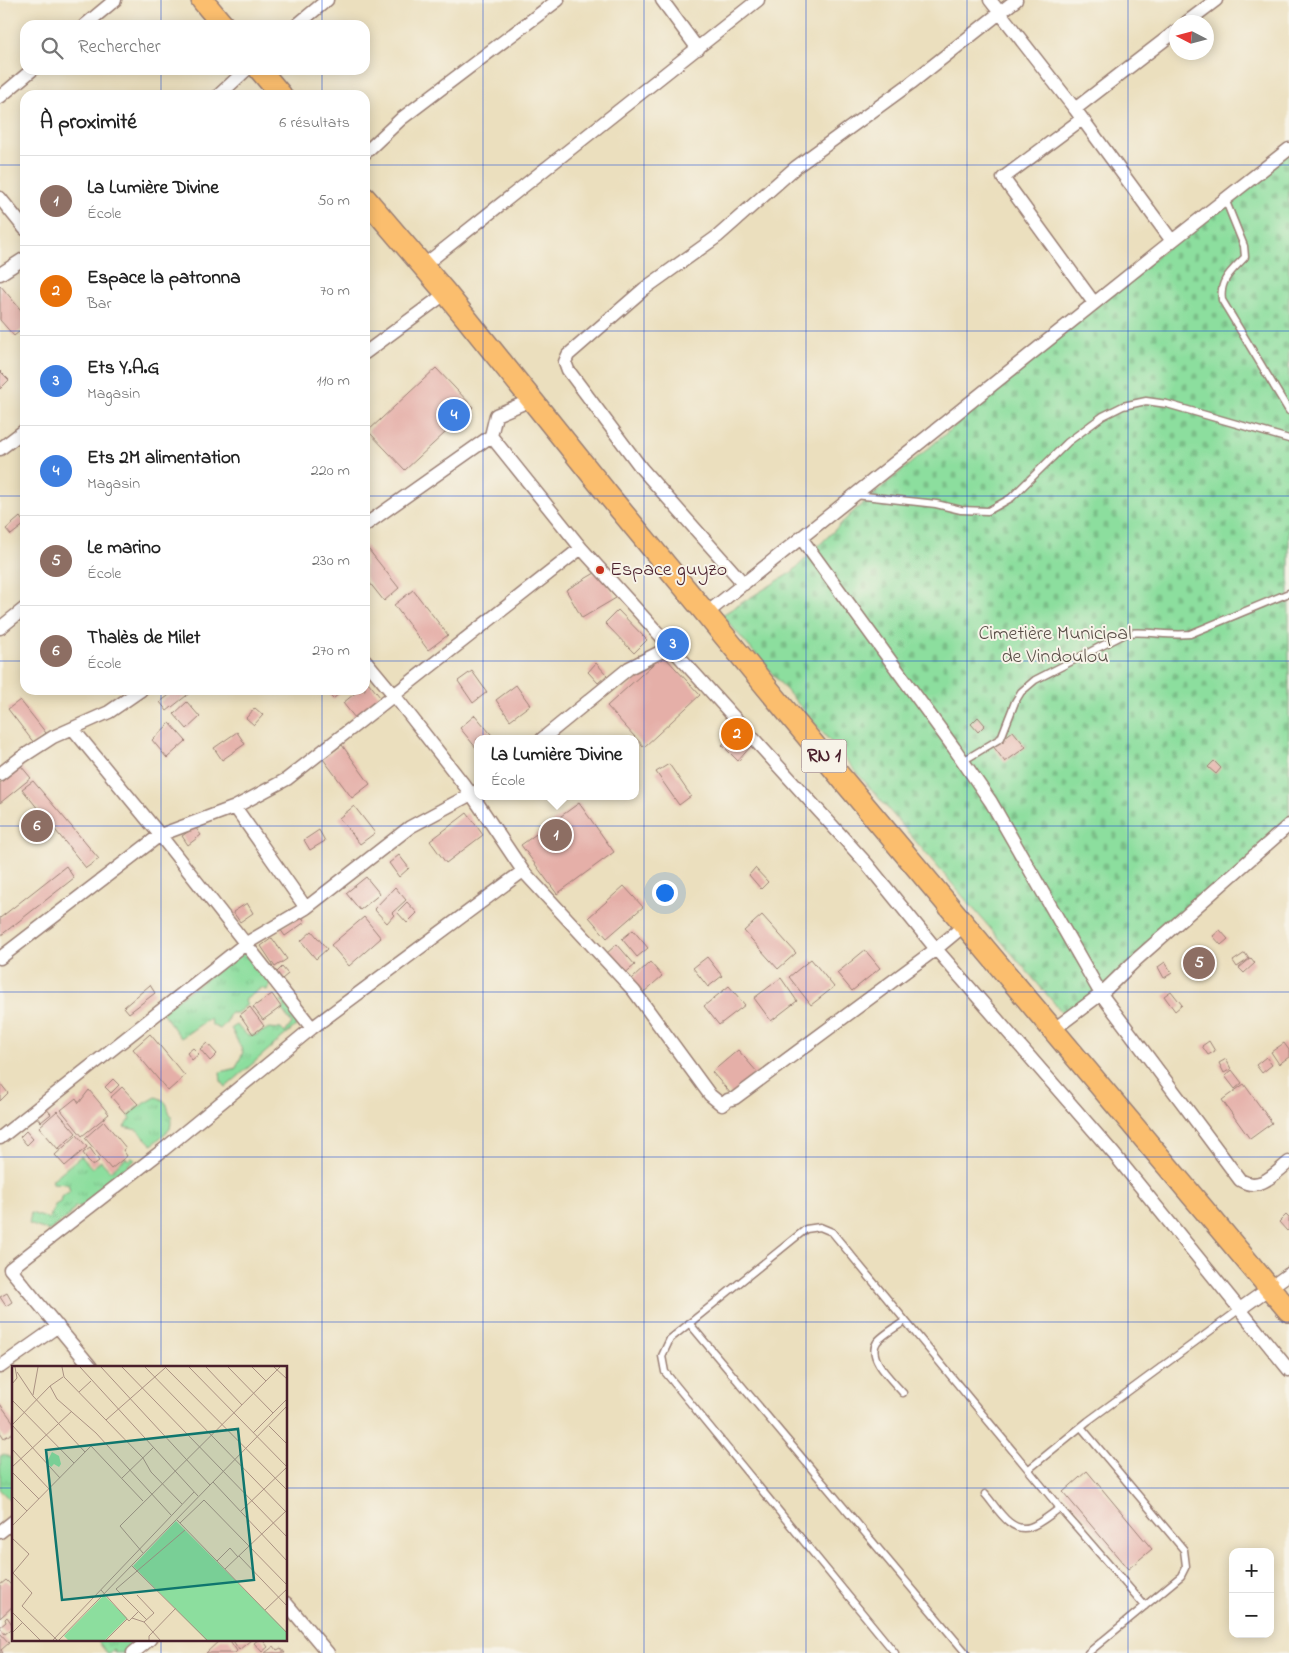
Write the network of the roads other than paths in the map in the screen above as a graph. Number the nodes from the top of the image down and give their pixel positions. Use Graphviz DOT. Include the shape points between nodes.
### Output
graph roads {
  1 [pos="115,0"];
  2 [pos="202,0"];
  3 [pos="326,0"];
  4 [pos="558,0"];
  5 [pos="662,0"];
  6 [pos="758,0"];
  7 [pos="990,0"];
  8 [pos="1016,0"];
  9 [pos="1216,0"];
  10 [pos="1000,12"];
  11 [pos="1196,15"];
  12 [pos="91,20"];
  13 [pos="219,20"];
  14 [pos="303,20"];
  15 [pos="1169,37"];
  16 [pos="698,49"];
  17 [pos="26,75"];
  18 [pos="241,75"];
  19 [pos="264,75"];
  20 [pos="224,90"];
  21 [pos="277,90"];
  22 [pos="0,97"];
  23 [pos="1078,114"];
  24 [pos="370,148"];
  25 [pos="1289,149"];
  26 [pos="0,198"];
  27 [pos="1225,199"];
  28 [pos="370,204"];
  29 [pos="20,223"];
  30 [pos="1172,241"];
  31 [pos="20,261"];
  32 [pos="423,266"];
  33 [pos="0,274"];
  34 [pos="446,293"];
  35 [pos="1094,303"];
  36 [pos="370,349"];
  37 [pos="531,400"];
  38 [pos="1289,411"];
  39 [pos="20,434"];
  40 [pos="491,436"];
  41 [pos="1289,439"];
  42 [pos="0,449"];
  43 [pos="854,495"];
  44 [pos="370,521"];
  45 [pos="801,538"];
  46 [pos="581,548"];
  47 [pos="744,584"];
  48 [pos="1289,593"];
  49 [pos="20,612"];
  50 [pos="707,613"];
  51 [pos="0,628"];
  52 [pos="670,647"];
  53 [pos="370,666"];
  54 [pos="134,695"];
  55 [pos="394,695"];
  56 [pos="73,729"];
  57 [pos="547,735"];
  58 [pos="963,761"];
  59 [pos="0,774"];
  60 [pos="474,792"];
  61 [pos="474,794"];
  62 [pos="479,800"];
  63 [pos="235,807"];
  64 [pos="1289,825"];
  65 [pos="160,835"];
  66 [pos="523,871"];
  67 [pos="306,908"];
  68 [pos="966,924"];
  69 [pos="245,944"];
  70 [pos="936,949"];
  71 [pos="0,958"];
  72 [pos="1101,994"];
  73 [pos="312,1028"];
  74 [pos="1053,1030"];
  75 [pos="0,1138"];
  76 [pos="1289,1162"];
  77 [pos="1289,1274"];
  78 [pos="1269,1288"];
  79 [pos="1240,1309"];
  80 [pos="1289,1311"];
  81 [pos="905,1321"];
  82 [pos="689,1323"];
  83 [pos="58,1326"];
  84 [pos="0,1366"];
  85 [pos="91,1366"];
  86 [pos="1289,1370"];
  87 [pos="903,1393"];
  88 [pos="1081,1427"];
  89 [pos="1029,1469"];
  90 [pos="985,1494"];
  91 [pos="1060,1508"];
  92 [pos="12,1523"];
  93 [pos="0,1532"];
  94 [pos="288,1605"];
  95 [pos="1145,1606"];
  96 [pos="149,1640"];
  97 [pos="133,1653"];
  98 [pos="328,1653"];
  99 [pos="895,1653"];
  100 [pos="966,1653"];
  101 [pos="1088,1653"];
  1 -- 12 [label="street"];
  2 -- 13 [label="highway"];
  3 -- 14 [label="street"];
  4 -- 24 [label="street" via="401,119"];
  5 -- 16 [label="street"];
  6 -- 16 [label="street"];
  7 -- 10 [label="street"];
  8 -- 10 [label="street"];
  9 -- 11 [label="street"];
  10 -- 23 [label="street"];
  10 -- 47 [label="street" via="796,167 718,236 644,289 568,355 565,362 568,370 642,469"];
  15 -- 23 [label="street"];
  16 -- 32 [label="street"];
  17 -- 22 [label="street"];
  18 -- 20 [label="street"];
  19 -- 21 [label="highway"];
  23 -- 30 [label="street"];
  23 -- 35 [label="street" via="1003,178"];
  25 -- 27 [label="street"];
  26 -- 29 [label="street"];
  27 -- 30 [label="street"];
  27 -- 38 [label="lane" via="1244,246 1244,257 1226,277 1220,290 1222,300"];
  28 -- 32 [label="highway, RN 1"];
  30 -- 35 [label="street"];
  31 -- 33 [label="street"];
  32 -- 34 [label="highway, RN 1"];
  34 -- 36 [label="street"];
  34 -- 37 [label="highway, RN 1"];
  35 -- 43 [label="street"];
  37 -- 40 [label="street" via="496,416"];
  37 -- 50 [label="highway, RN 1"];
  39 -- 42 [label="street"];
  40 -- 44 [label="street"];
  40 -- 46 [label="street"];
  41 -- 43 [label="lane" via="1146,401 1123,406 1103,416 1068,442 1011,498 988,511"];
  43 -- 45 [label="street"];
  45 -- 47 [label="street"];
  45 -- 58 [label="street"];
  46 -- 52 [label="street"];
  46 -- 55 [label="street"];
  47 -- 50 [label="street"];
  48 -- 58 [label="lane" via="1190,634 1127,633 1036,680 1021,692 1001,738"];
  49 -- 51 [label="street"];
  50 -- 68 [label="highway, RN 1"];
  52 -- 57 [label="street" via="629,668"];
  52 -- 70 [label="street" via="867,864"];
  53 -- 55 [label="street"];
  54 -- 56 [label="street" via="109,712"];
  55 -- 60 [label="street"];
  55 -- 63 [label="street" via="287,779"];
  56 -- 59 [label="street" via="53,737"];
  56 -- 65 [label="street"];
  58 -- 72 [label="street" via="991,802"];
  61 -- 67 [label="street" via="410,827"];
  62 -- 66 [label="street"];
  63 -- 65 [label="street"];
  63 -- 67 [label="street"];
  64 -- 72 [label="street"];
  65 -- 69 [label="street"];
  65 -- 71 [label="street"];
  66 -- 70 [label="street" via="634,991 710,1095 722,1105"];
  66 -- 73 [label="street"];
  67 -- 69 [label="street"];
  68 -- 70 [label="street"];
  68 -- 74 [label="highway, RN 1"];
  69 -- 73 [label="street"];
  69 -- 75 [label="street"];
  70 -- 79 [label="street" via="1114,1154"];
  72 -- 74 [label="street"];
  72 -- 76 [label="street" via="1240,1180 1254,1185 1268,1180"];
  73 -- 83 [label="street" via="10,1269"];
  74 -- 78 [label="highway, RN 1"];
  77 -- 78 [label="street"];
  78 -- 79 [label="street"];
  78 -- 80 [label="highway, RN 1"];
  79 -- 86 [label="street"];
  79 -- 88 [label="lane"];
  81 -- 82 [label="lane" via="832,1232 820,1226 806,1229"];
  81 -- 87 [label="lane" via="878,1341 874,1349 874,1358"];
  81 -- 89 [label="lane"];
  82 -- 99 [label="lane" via="670,1339 662,1356 665,1372"];
  82 -- 100 [label="lane"];
  83 -- 84 [label="street"];
  83 -- 85 [label="street"];
  88 -- 89 [label="lane"];
  88 -- 95 [label="lane" via="1184,1550 1186,1566 1181,1576"];
  89 -- 91 [label="lane"];
  90 -- 91 [label="lane" via="1012,1525 1020,1528 1030,1527"];
  91 -- 95 [label="lane"];
  92 -- 93 [label="street"];
  94 -- 98 [label="street"];
  95 -- 101 [label="lane"];
  96 -- 97 [label="street"];
}
